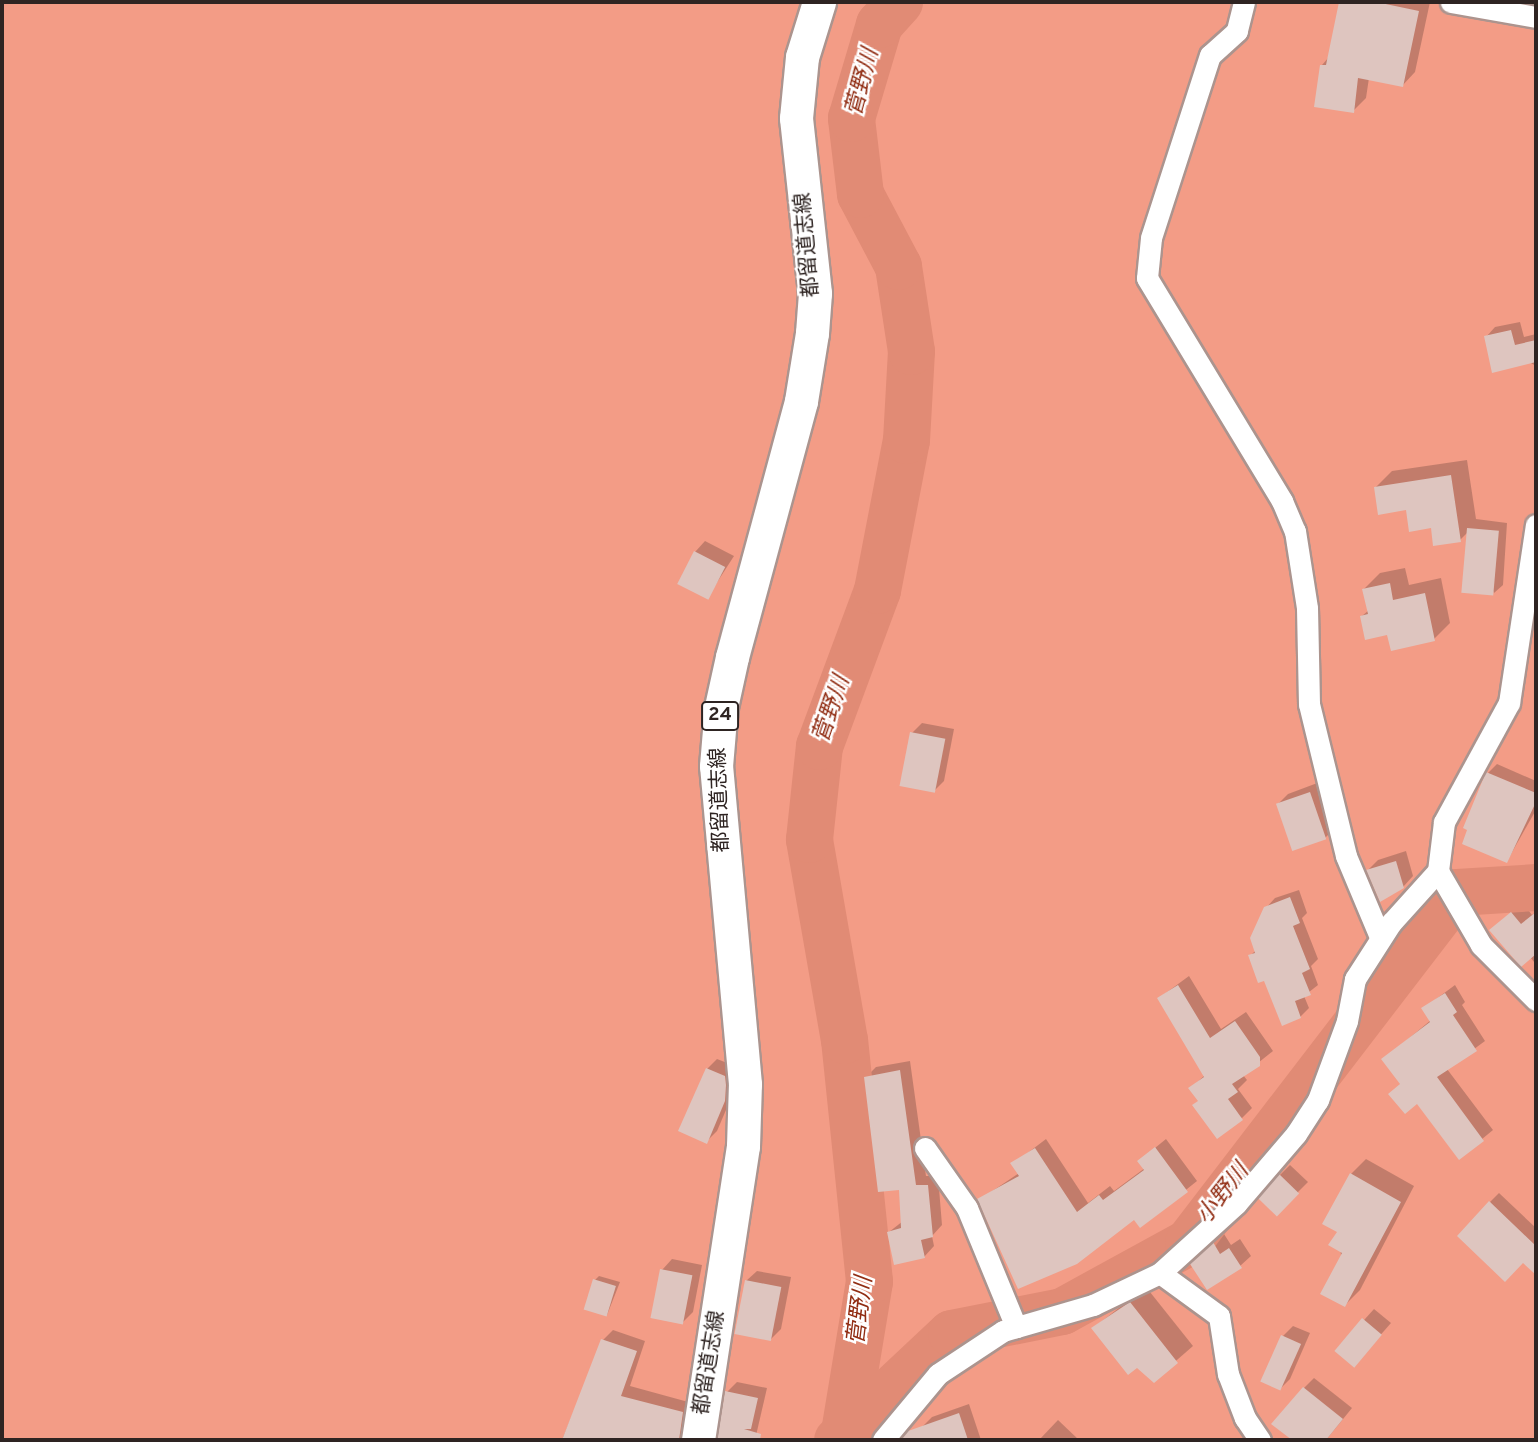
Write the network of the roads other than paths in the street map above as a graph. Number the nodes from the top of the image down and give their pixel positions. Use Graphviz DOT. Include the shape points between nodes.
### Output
graph roads {
  1 [pos="819,2"];
  2 [pos="1244,2"];
  3 [pos="1451,2"];
  4 [pos="1536,17"];
  5 [pos="1536,525"];
  6 [pos="1438,871"];
  7 [pos="1380,937"];
  8 [pos="1536,1000"];
  9 [pos="925,1148"];
  10 [pos="1160,1273"];
  11 [pos="1016,1327"];
  12 [pos="698,1440"];
  13 [pos="883,1440"];
  14 [pos="1260,1440"];
  1 -- 12 [label="main road, 都留道志線 / 24" via="802,57 796,118 815,293 812,333 801,401 732,657 716,766 745,1084 743,1146"];
  2 -- 7 [label="street" via="1237,31 1210,55 1151,238 1147,278 1282,501 1294,531 1307,608 1309,704 1346,856"];
  3 -- 4 [label="street"];
  5 -- 6 [label="street" via="1509,703 1444,822"];
  6 -- 7 [label="street"];
  6 -- 8 [label="street" via="1481,945"];
  7 -- 10 [label="street" via="1355,979 1348,1021 1318,1100 1237,1204"];
  9 -- 11 [label="street" via="967,1208"];
  10 -- 11 [label="street" via="1093,1305"];
  10 -- 14 [label="street" via="1219,1316 1228,1374 1245,1418"];
  11 -- 13 [label="street" via="937,1374"];
}
